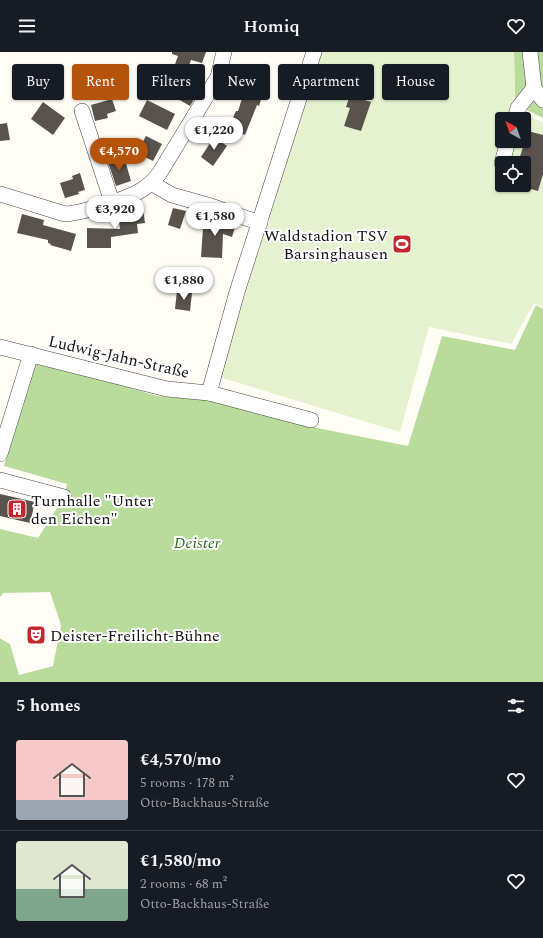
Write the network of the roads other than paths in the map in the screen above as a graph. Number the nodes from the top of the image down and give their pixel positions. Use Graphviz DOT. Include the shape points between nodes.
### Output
graph roads {
  1 [pos="224,52"];
  2 [pos="314,52"];
  3 [pos="530,52"];
  4 [pos="538,94"];
  5 [pos="82,111"];
  6 [pos="517,112"];
  7 [pos="151,184"];
  8 [pos="0,194"];
  9 [pos="112,202"];
  10 [pos="260,223"];
  11 [pos="0,347"];
  12 [pos="31,354"];
  13 [pos="209,393"];
  14 [pos="312,420"];
  15 [pos="0,454"];
  16 [pos="0,480"];
  17 [pos="64,497"];
  1 -- 7 [label="street" via="218,77"];
  2 -- 10 [label="street, Ludwig-Jahn-Straße"];
  3 -- 4 [label="street"];
  4 -- 6 [label="street" via="518,108"];
  5 -- 9 [label="street"];
  7 -- 9 [label="street"];
  7 -- 10 [label="street" via="172,195"];
  8 -- 9 [label="street" via="65,214"];
  10 -- 13 [label="street, Ludwig-Jahn-Straße" via="237,292"];
  11 -- 12 [label="street, Ludwig-Jahn-Straße"];
  12 -- 13 [label="street, Ludwig-Jahn-Straße" via="167,389"];
  12 -- 15 [label="street"];
  13 -- 14 [label="street"];
  16 -- 17 [label="street"];
}
